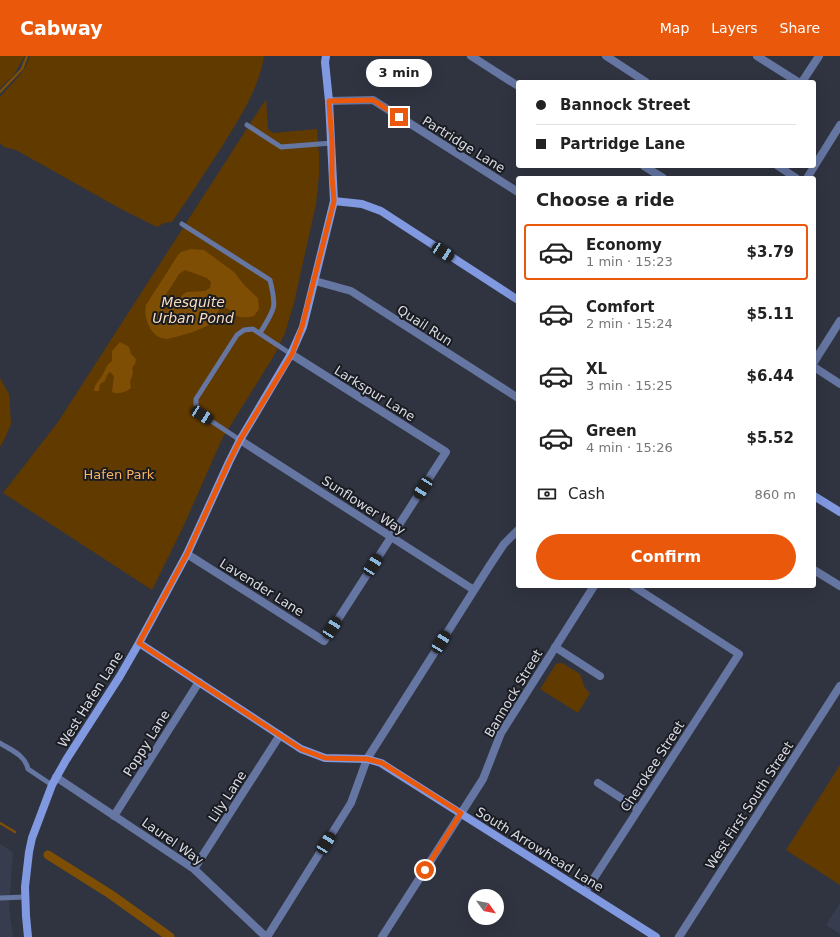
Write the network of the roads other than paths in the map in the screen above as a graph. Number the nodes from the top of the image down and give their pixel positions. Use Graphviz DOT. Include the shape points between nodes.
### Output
graph roads {
  1 [pos="326,56"];
  2 [pos="471,56"];
  3 [pos="606,56"];
  4 [pos="757,56"];
  5 [pos="819,56"];
  6 [pos="643,80"];
  7 [pos="795,80"];
  8 [pos="803,80"];
  9 [pos="516,85"];
  10 [pos="329,101"];
  11 [pos="247,125"];
  12 [pos="840,125"];
  13 [pos="332,143"];
  14 [pos="816,164"];
  15 [pos="647,168"];
  16 [pos="781,168"];
  17 [pos="660,176"];
  18 [pos="793,176"];
  19 [pos="516,191"];
  20 [pos="334,201"];
  21 [pos="182,224"];
  22 [pos="315,281"];
  23 [pos="516,299"];
  24 [pos="840,321"];
  25 [pos="260,333"];
  26 [pos="292,354"];
  27 [pos="816,359"];
  28 [pos="816,368"];
  29 [pos="840,384"];
  30 [pos="516,397"];
  31 [pos="240,440"];
  32 [pos="816,497"];
  33 [pos="840,512"];
  34 [pos="516,532"];
  35 [pos="391,537"];
  36 [pos="187,554"];
  37 [pos="816,571"];
  38 [pos="840,586"];
  39 [pos="593,588"];
  40 [pos="636,588"];
  41 [pos="474,590"];
  42 [pos="139,643"];
  43 [pos="555,647"];
  44 [pos="600,676"];
  45 [pos="198,682"];
  46 [pos="840,686"];
  47 [pos="280,735"];
  48 [pos="0,743"];
  49 [pos="367,759"];
  50 [pos="54,781"];
  51 [pos="598,783"];
  52 [pos="638,809"];
  53 [pos="461,813"];
  54 [pos="114,816"];
  55 [pos="194,869"];
  56 [pos="585,892"];
  57 [pos="25,897"];
  58 [pos="0,898"];
  59 [pos="28,937"];
  60 [pos="266,937"];
  61 [pos="382,937"];
  62 [pos="656,937"];
  63 [pos="679,937"];
  1 -- 10 [label="main road, West Hafen Lane"];
  2 -- 9 [label="street"];
  3 -- 6 [label="street"];
  4 -- 7 [label="street"];
  5 -- 8 [label="street"];
  10 -- 13 [label="main road, West Hafen Lane"];
  10 -- 19 [label="street, Partridge Lane" via="373,100"];
  11 -- 13 [label="lane" via="281,147"];
  12 -- 14 [label="street"];
  13 -- 20 [label="main road, West Hafen Lane"];
  15 -- 17 [label="street"];
  16 -- 18 [label="street"];
  20 -- 22 [label="main road, West Hafen Lane"];
  20 -- 23 [label="main road" via="362,204 381,211"];
  21 -- 25 [label="lane" via="270,280 274,307"];
  22 -- 26 [label="main road, West Hafen Lane"];
  22 -- 30 [label="street, Quail Run" via="351,291"];
  24 -- 27 [label="street"];
  25 -- 26 [label="lane"];
  25 -- 31 [label="lane" via="253,329 244,330 237,335 196,399 196,407 202,415"];
  26 -- 31 [label="main road, West Hafen Lane"];
  26 -- 35 [label="street, Larkspur Lane" via="446,452"];
  28 -- 29 [label="street"];
  31 -- 35 [label="street, Sunflower Way"];
  31 -- 36 [label="main road, West Hafen Lane"];
  32 -- 33 [label="main road"];
  34 -- 41 [label="street" via="504,544"];
  35 -- 36 [label="street, Lavender Lane" via="324,641"];
  35 -- 41 [label="street, Sunflower Way"];
  36 -- 42 [label="main road, West Hafen Lane"];
  37 -- 38 [label="street"];
  39 -- 43 [label="street, Bannock Street"];
  40 -- 52 [label="street, Cherokee Street" via="739,654"];
  41 -- 49 [label="street"];
  42 -- 45 [label="main road, South Arrowhead Lane"];
  42 -- 50 [label="main road, West Hafen Lane"];
  43 -- 44 [label="street"];
  43 -- 53 [label="street, Bannock Street" via="501,732 482,779"];
  45 -- 47 [label="main road, South Arrowhead Lane"];
  45 -- 54 [label="street, Poppy Lane"];
  46 -- 63 [label="street, West First South Street"];
  47 -- 49 [label="main road, South Arrowhead Lane" via="301,749 325,758"];
  47 -- 55 [label="street, Lily Lane"];
  48 -- 50 [label="lane" via="22,757 27,762 28,769"];
  49 -- 53 [label="main road, South Arrowhead Lane" via="382,763"];
  49 -- 60 [label="street" via="351,803"];
  50 -- 54 [label="street, Laurel Way"];
  50 -- 57 [label="main road, West Hafen Lane" via="32,838"];
  51 -- 52 [label="street"];
  52 -- 56 [label="street, Cherokee Street"];
  53 -- 56 [label="main road, South Arrowhead Lane"];
  53 -- 61 [label="street, Bannock Street"];
  54 -- 55 [label="street, Laurel Way"];
  55 -- 60 [label="street, Laurel Way"];
  56 -- 62 [label="main road, South Arrowhead Lane"];
  57 -- 58 [label="lane"];
  57 -- 59 [label="main road, West Hafen Lane"];
}
